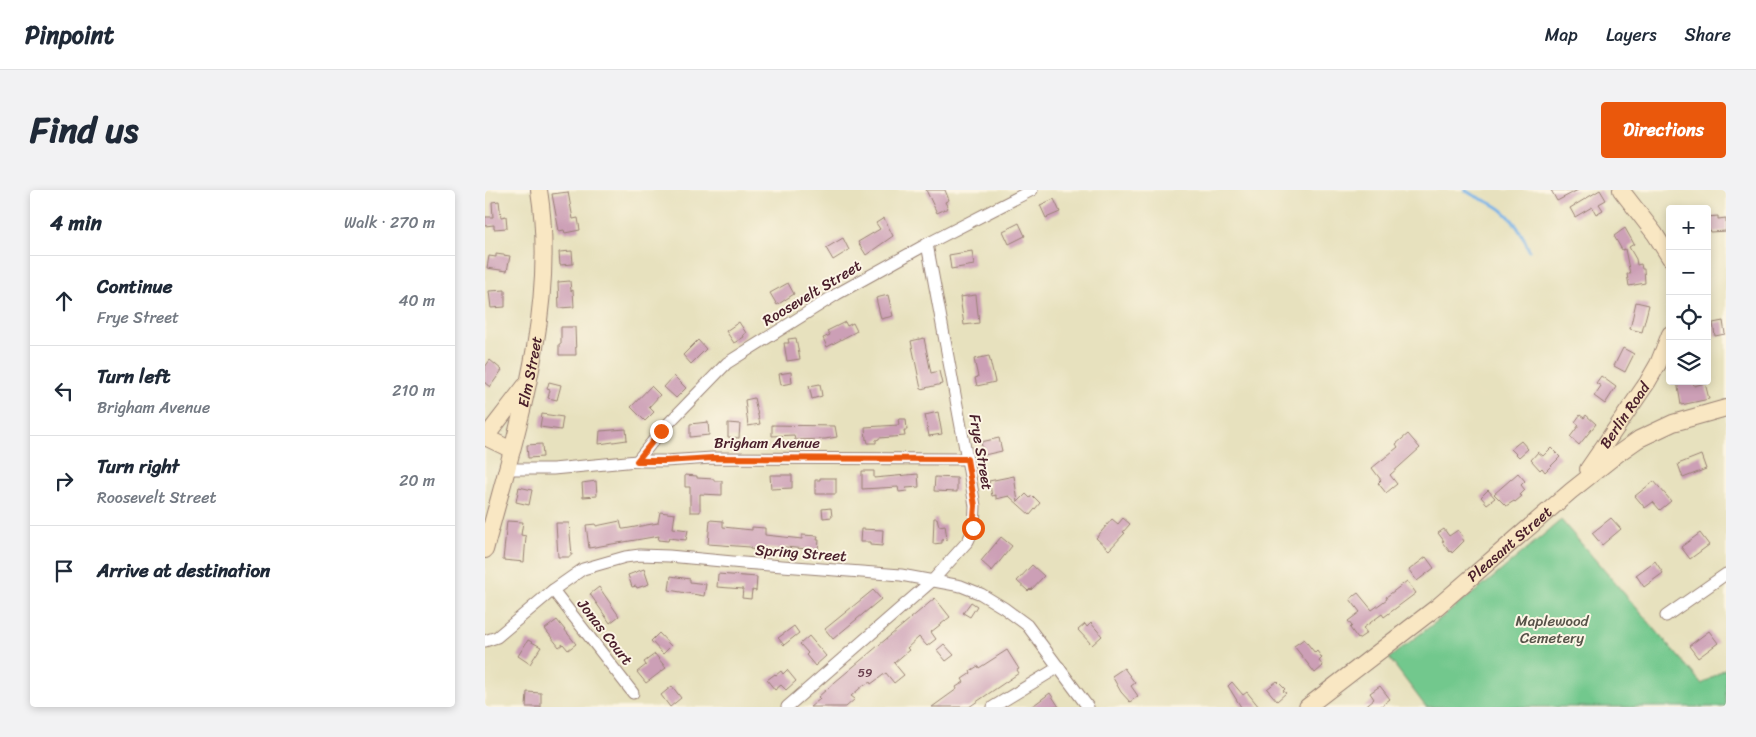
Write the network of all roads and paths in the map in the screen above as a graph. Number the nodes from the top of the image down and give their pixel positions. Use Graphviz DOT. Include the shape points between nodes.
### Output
graph roads {
  1 [pos="539,190"];
  2 [pos="1032,190"];
  3 [pos="1621,190"];
  4 [pos="927,244"];
  5 [pos="1666,252"];
  6 [pos="1667,340"];
  7 [pos="528,384"];
  8 [pos="1726,408"];
  9 [pos="485,438"];
  10 [pos="512,450"];
  11 [pos="967,459"];
  12 [pos="637,461"];
  13 [pos="507,470"];
  14 [pos="1571,490"];
  15 [pos="485,550"];
  16 [pos="1726,574"];
  17 [pos="933,580"];
  18 [pos="553,590"];
  19 [pos="1666,616"];
  20 [pos="485,641"];
  21 [pos="1059,667"];
  22 [pos="633,693"];
  23 [pos="787,707"];
  24 [pos="993,707"];
  25 [pos="1088,707"];
  26 [pos="1307,707"];
  1 -- 7 [label="street, Elm Street" via="543,260"];
  2 -- 4 [label="street, Roosevelt Street"];
  3 -- 5 [label="street"];
  4 -- 11 [label="street, Frye Street"];
  4 -- 12 [label="street, Roosevelt Street" via="837,294 727,363 661,431"];
  6 -- 14 [label="street, Berlin Road" via="1647,383"];
  7 -- 9 [label="street"];
  7 -- 10 [label="street, Elm Street"];
  8 -- 14 [label="street, Pleasant Street" via="1673,423 1639,439"];
  9 -- 10 [label="street"];
  10 -- 13 [label="street, Elm Street"];
  11 -- 12 [label="street, Brigham Avenue" via="712,458"];
  11 -- 17 [label="street, Frye Street" via="975,506 973,528 968,541"];
  12 -- 13 [label="street, Brigham Avenue"];
  13 -- 15 [label="street, Elm Street"];
  14 -- 26 [label="street, Pleasant Street" via="1437,607"];
  16 -- 19 [label="street"];
  17 -- 18 [label="street, Spring Street" via="640,555 583,569"];
  17 -- 21 [label="street, Spring Street" via="961,586 1004,608 1027,624"];
  17 -- 23 [label="street, Frye Street"];
  18 -- 20 [label="street, Spring Street" via="497,637"];
  18 -- 22 [label="street, Jonas Court"];
  21 -- 24 [label="street"];
  21 -- 25 [label="street, Spring Street"];
}
